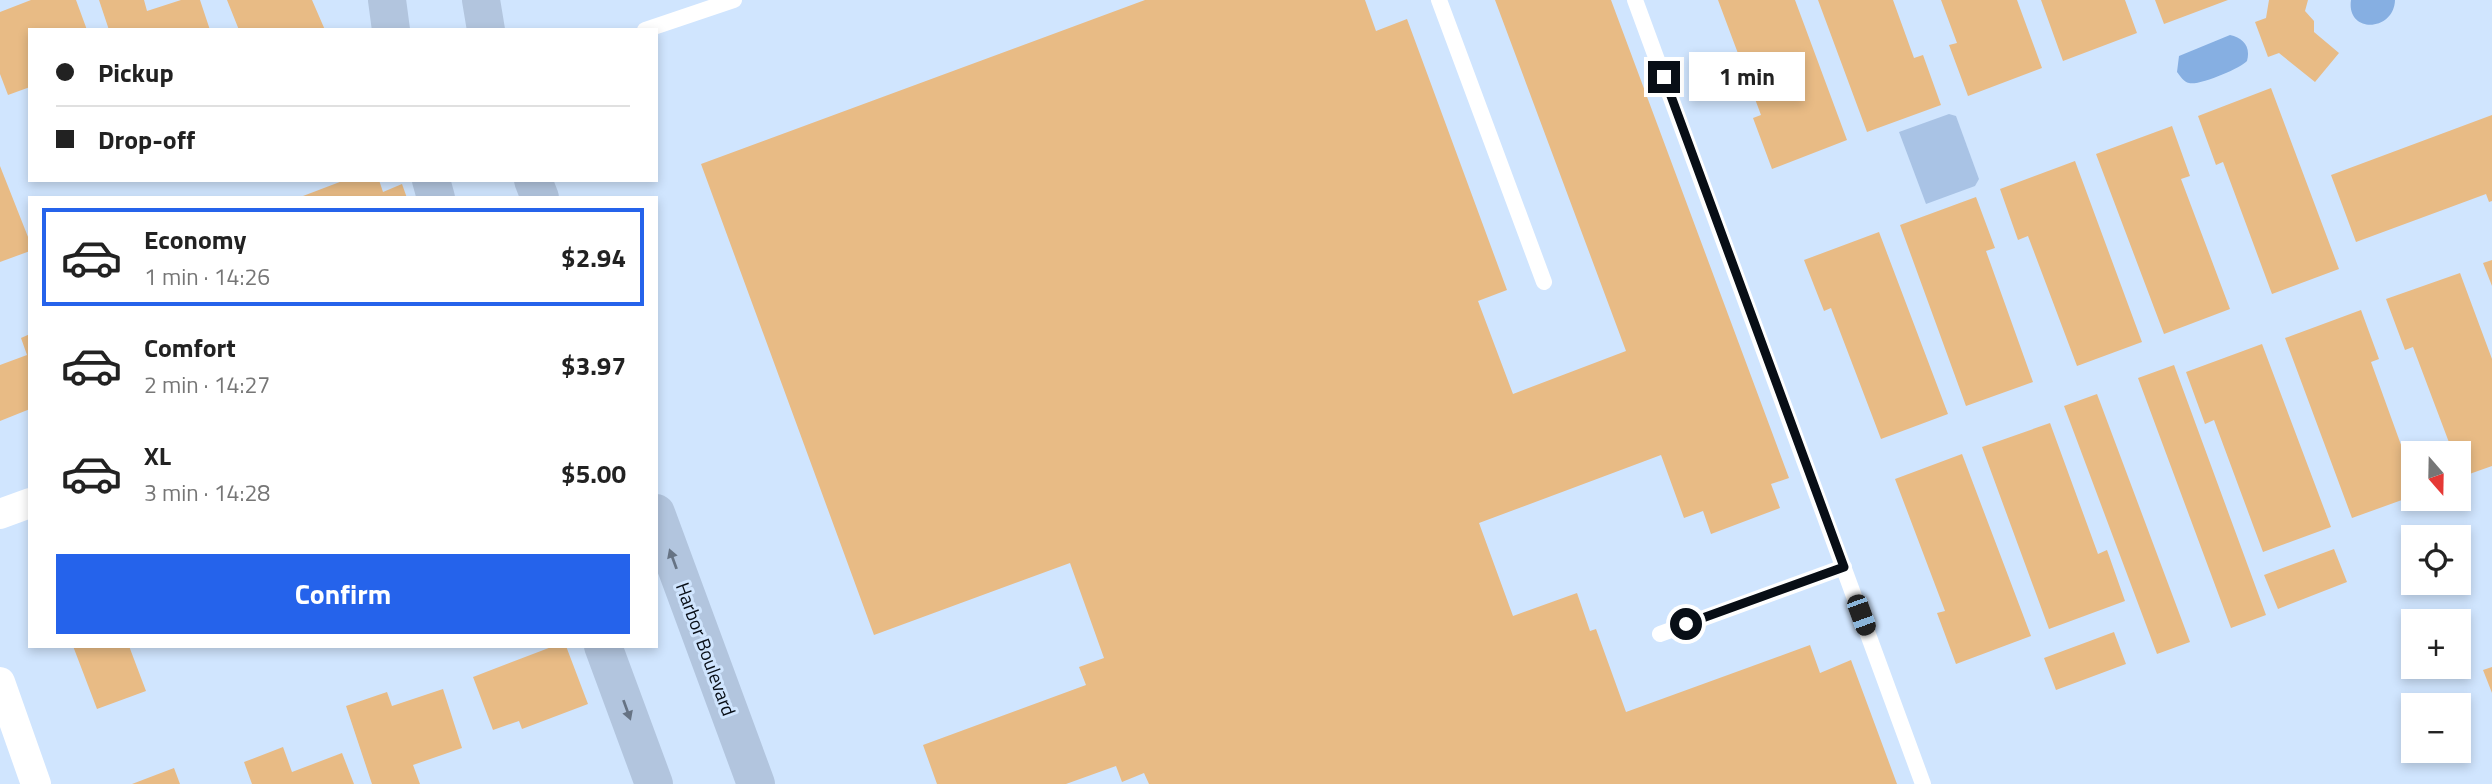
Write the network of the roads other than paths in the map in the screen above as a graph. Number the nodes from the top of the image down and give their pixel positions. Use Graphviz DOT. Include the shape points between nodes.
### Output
graph roads {
  1 [pos="387,0"];
  2 [pos="734,0"];
  3 [pos="1439,0"];
  4 [pos="1635,0"];
  5 [pos="391,28"];
  6 [pos="651,28"];
  7 [pos="1544,282"];
  8 [pos="28,504"];
  9 [pos="0,514"];
  10 [pos="658,518"];
  11 [pos="1844,567"];
  12 [pos="1660,634"];
  13 [pos="604,648"];
  14 [pos="0,682"];
  15 [pos="36,784"];
  16 [pos="654,784"];
  17 [pos="756,784"];
  18 [pos="1923,784"];
  1 -- 5 [label="main road"];
  2 -- 6 [label="lane"];
  3 -- 7 [label="lane"];
  4 -- 11 [label="lane"];
  8 -- 9 [label="street"];
  17 -- 10 [label="main road, Harbor Boulevard, one-way"];
  11 -- 12 [label="lane"];
  11 -- 18 [label="lane"];
  13 -- 16 [label="main road, one-way"];
  14 -- 15 [label="street"];
}
